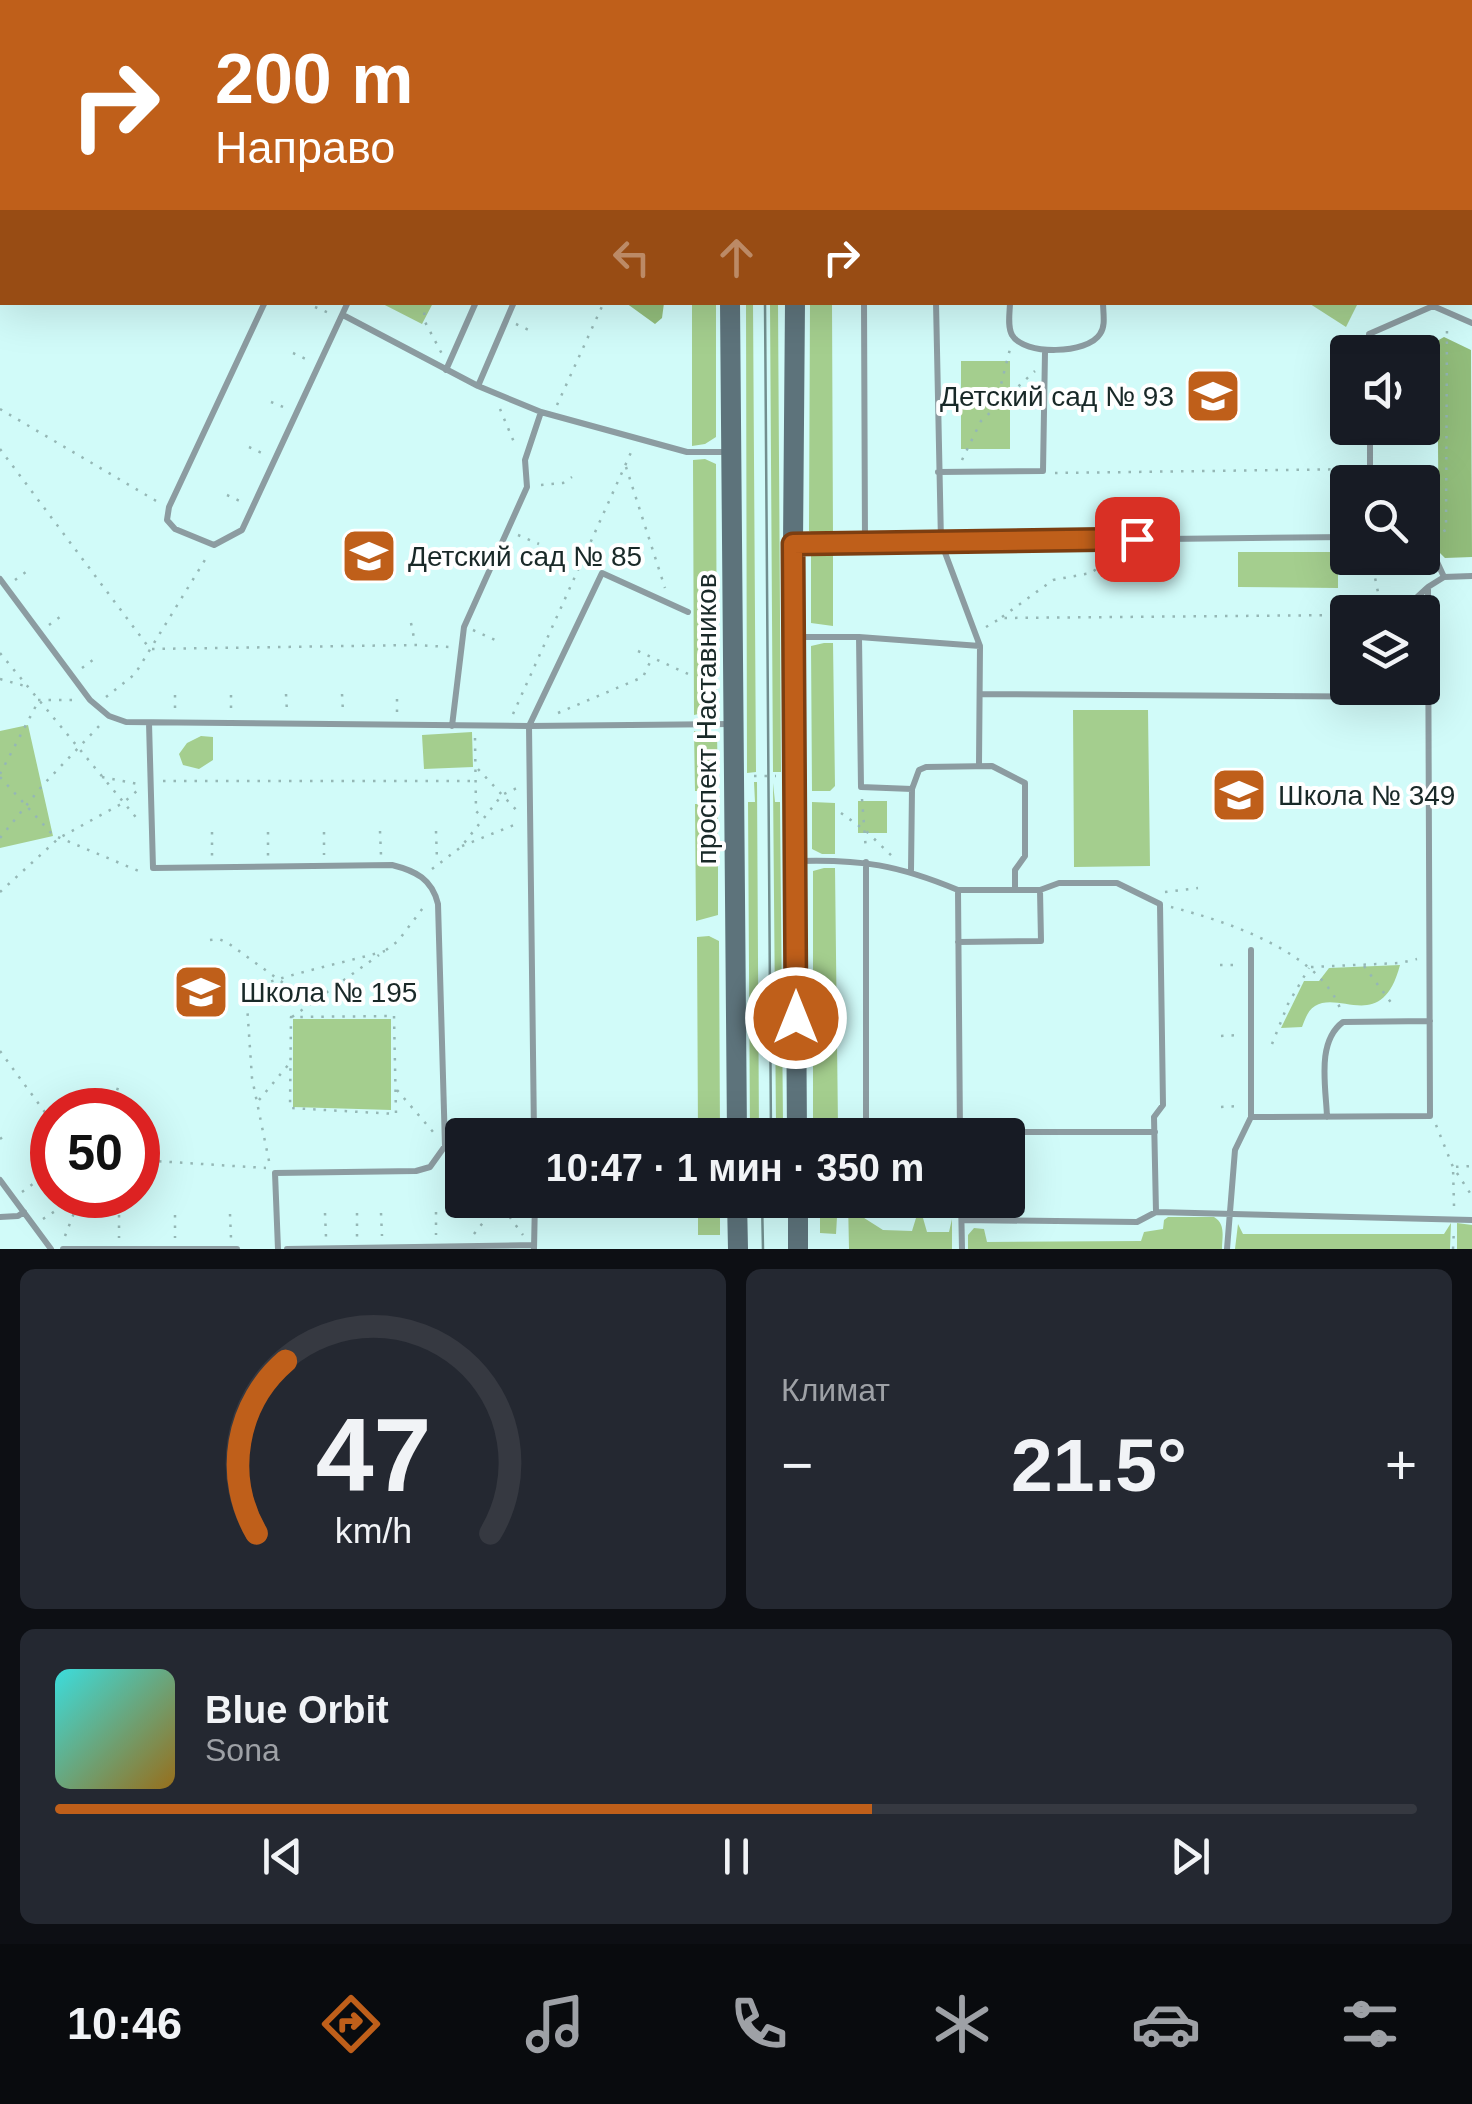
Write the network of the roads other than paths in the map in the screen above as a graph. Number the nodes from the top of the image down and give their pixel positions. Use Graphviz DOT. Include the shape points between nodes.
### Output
graph roads {
  1 [pos="264,305"];
  2 [pos="347,305"];
  3 [pos="475,305"];
  4 [pos="513,305"];
  5 [pos="730,305"];
  6 [pos="795,305"];
  7 [pos="864,305"];
  8 [pos="936,305"];
  9 [pos="1010,305"];
  10 [pos="1103,305"];
  11 [pos="1431,305"];
  12 [pos="1435,305"];
  13 [pos="343,315"];
  14 [pos="1472,323"];
  15 [pos="1370,335"];
  16 [pos="1046,352"];
  17 [pos="446,370"];
  18 [pos="478,386"];
  19 [pos="541,412"];
  20 [pos="732,452"];
  21 [pos="938,472"];
  22 [pos="1330,537"];
  23 [pos="941,542"];
  24 [pos="865,543"];
  25 [pos="793,544"];
  26 [pos="1440,570"];
  27 [pos="1472,576"];
  28 [pos="1444,577"];
  29 [pos="0,579"];
  30 [pos="1428,587"];
  31 [pos="1419,595"];
  32 [pos="1428,595"];
  33 [pos="688,612"];
  34 [pos="794,637"];
  35 [pos="859,638"];
  36 [pos="980,646"];
  37 [pos="1330,692"];
  38 [pos="981,694"];
  39 [pos="1428,705"];
  40 [pos="149,723"];
  41 [pos="733,724"];
  42 [pos="452,726"];
  43 [pos="529,726"];
  44 [pos="979,765"];
  45 [pos="912,788"];
  46 [pos="795,861"];
  47 [pos="866,862"];
  48 [pos="910,870"];
  49 [pos="958,890"];
  50 [pos="1015,890"];
  51 [pos="1040,890"];
  52 [pos="958,942"];
  53 [pos="1251,950"];
  54 [pos="1430,1022"];
  55 [pos="1251,1117"];
  56 [pos="1326,1117"];
  57 [pos="534,1118"];
  58 [pos="737,1118"];
  59 [pos="797,1118"];
  60 [pos="866,1118"];
  61 [pos="960,1118"];
  62 [pos="1154,1132"];
  63 [pos="1025,1133"];
  64 [pos="0,1180"];
  65 [pos="24,1212"];
  66 [pos="1156,1212"];
  67 [pos="1230,1214"];
  68 [pos="0,1217"];
  69 [pos="535,1218"];
  70 [pos="737,1218"];
  71 [pos="798,1218"];
  72 [pos="962,1218"];
  73 [pos="1020,1218"];
  74 [pos="1472,1220"];
  75 [pos="62,1246"];
  76 [pos="437,1247"];
  77 [pos="534,1247"];
  78 [pos="119,1248"];
  79 [pos="326,1248"];
  80 [pos="357,1248"];
  81 [pos="382,1248"];
  82 [pos="50,1249"];
  83 [pos="176,1249"];
  84 [pos="234,1249"];
  85 [pos="278,1249"];
  86 [pos="287,1249"];
  87 [pos="738,1249"];
  88 [pos="798,1249"];
  89 [pos="962,1249"];
  90 [pos="1227,1249"];
  1 -- 13 [label="lane" via="169,508 176,529 214,545 242,530"];
  2 -- 13 [label="lane"];
  3 -- 17 [label="lane"];
  4 -- 18 [label="lane"];
  5 -- 20 [label="main road, проспект Наставников"];
  6 -- 25 [label="main road"];
  7 -- 24 [label="lane"];
  8 -- 21 [label="lane"];
  9 -- 16 [label="lane" via="1014,338"];
  10 -- 16 [label="lane" via="1097,339"];
  11 -- 15 [label="lane"];
  12 -- 14 [label="lane"];
  13 -- 17 [label="lane"];
  16 -- 21 [label="lane" via="1044,471"];
  17 -- 18 [label="lane"];
  18 -- 19 [label="lane"];
  19 -- 20 [label="lane" via="687,452"];
  19 -- 42 [label="lane" via="525,460 527,486 464,627"];
  20 -- 41 [label="main road, проспект Наставников"];
  21 -- 23 [label="lane"];
  22 -- 23 [label="lane"];
  23 -- 24 [label="lane"];
  23 -- 36 [label="lane"];
  24 -- 25 [label="lane"];
  25 -- 34 [label="main road"];
  26 -- 28 [label="lane"];
  27 -- 28 [label="lane"];
  28 -- 30 [label="lane"];
  29 -- 40 [label="lane" via="90,700 109,716"];
  30 -- 31 [label="lane"];
  30 -- 32 [label="lane"];
  33 -- 43 [label="lane" via="602,574"];
  34 -- 35 [label="lane"];
  34 -- 46 [label="main road"];
  35 -- 36 [label="lane"];
  35 -- 45 [label="lane" via="860,788"];
  36 -- 38 [label="lane"];
  37 -- 38 [label="lane"];
  38 -- 44 [label="lane"];
  39 -- 54 [label="lane"];
  40 -- 42 [label="lane"];
  40 -- 85 [label="lane" via="153,868 381,865 408,870 435,890 445,1146 430,1167 416,1170 276,1173"];
  41 -- 43 [label="lane"];
  41 -- 58 [label="main road, проспект Наставников"];
  42 -- 43 [label="lane"];
  43 -- 57 [label="lane"];
  44 -- 45 [label="lane" via="926,766"];
  44 -- 50 [label="lane" via="1025,782 1024,856 1015,870"];
  45 -- 48 [label="lane"];
  46 -- 47 [label="lane"];
  46 -- 59 [label="main road"];
  47 -- 48 [label="lane"];
  47 -- 60 [label="lane"];
  48 -- 49 [label="lane"];
  49 -- 50 [label="lane"];
  49 -- 52 [label="lane"];
  50 -- 51 [label="lane"];
  51 -- 52 [label="lane" via="1041,941"];
  51 -- 62 [label="lane" via="1116,883 1160,904 1163,1105"];
  52 -- 61 [label="lane"];
  53 -- 55 [label="lane"];
  54 -- 56 [label="lane" via="1343,1022 1326,1043"];
  54 -- 56 [label="lane" via="1430,1116"];
  55 -- 56 [label="lane"];
  55 -- 67 [label="lane" via="1235,1150"];
  62 -- 63 [label="lane"];
  62 -- 66 [label="lane"];
  64 -- 65 [label="lane"];
  65 -- 68 [label="lane"];
  65 -- 82 [label="lane"];
  66 -- 67 [label="lane"];
  66 -- 73 [label="lane" via="1136,1222"];
  67 -- 74 [label="lane"];
  67 -- 90 [label="lane"];
  69 -- 77 [label="lane"];
  70 -- 87 [label="main road"];
  71 -- 88 [label="main road"];
  72 -- 89 [label="lane"];
  75 -- 78 [label="lane"];
  76 -- 77 [label="lane"];
  76 -- 81 [label="lane"];
  78 -- 83 [label="lane"];
  79 -- 80 [label="lane"];
  79 -- 86 [label="lane"];
  80 -- 81 [label="lane"];
  83 -- 84 [label="lane"];
}
